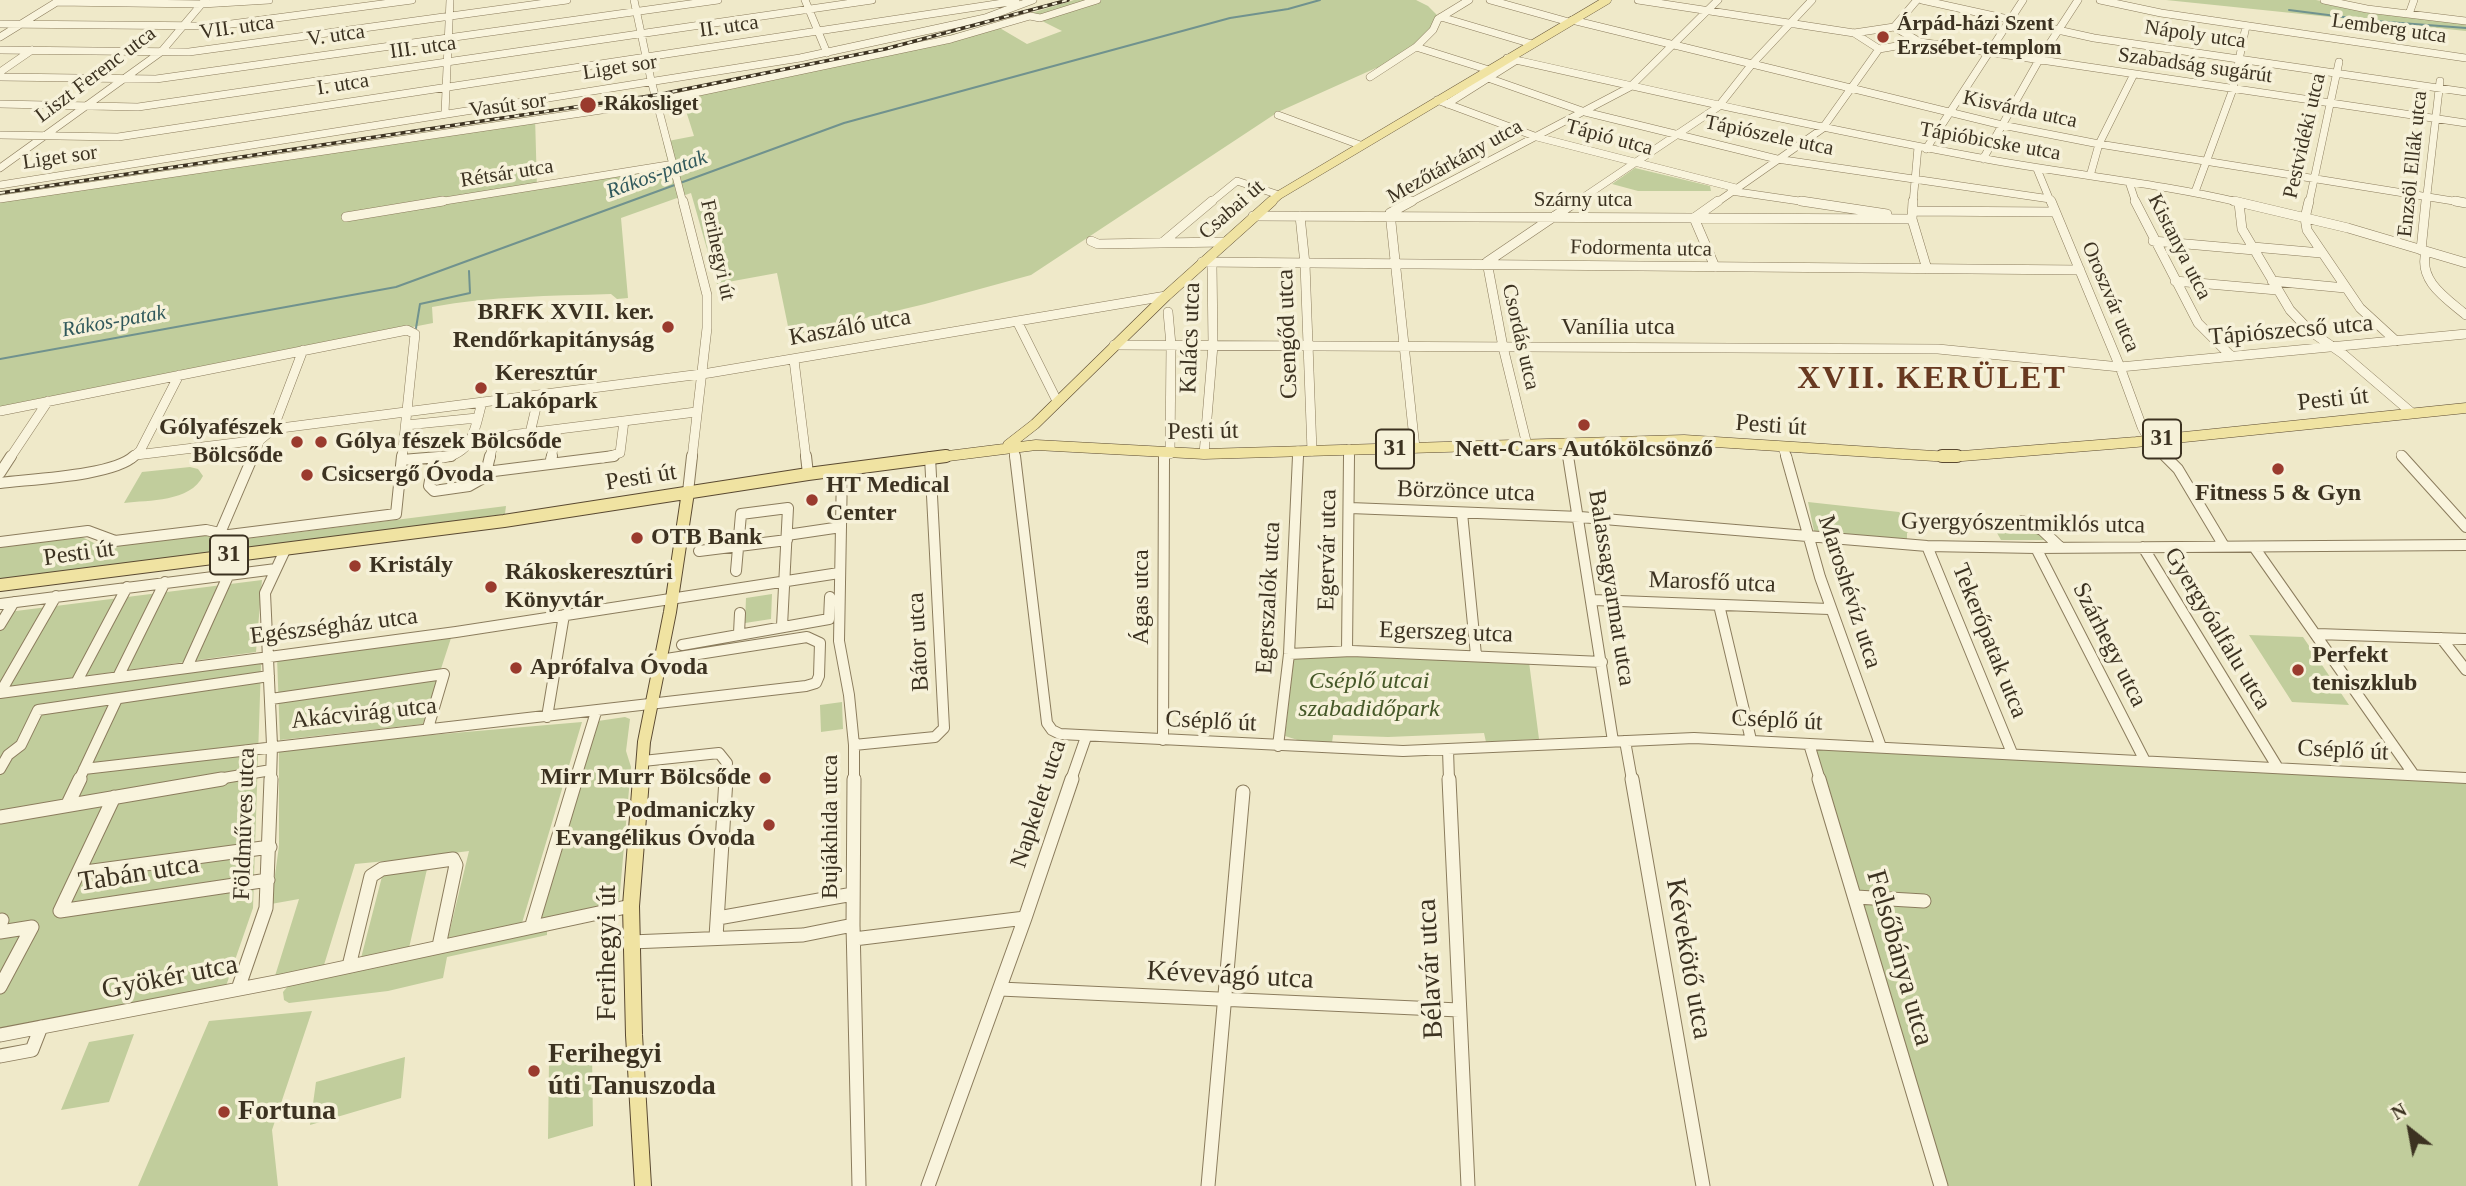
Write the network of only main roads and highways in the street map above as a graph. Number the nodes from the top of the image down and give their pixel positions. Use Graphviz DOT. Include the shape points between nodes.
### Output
graph roads {
  1 [pos="1604,0"];
  2 [pos="1532,44"];
  3 [pos="2466,408"];
  4 [pos="1035,424"];
  5 [pos="1023,441"];
  6 [pos="1072,447"];
  7 [pos="1008,449"];
  8 [pos="963,453"];
  9 [pos="808,474"];
  10 [pos="688,492"];
  11 [pos="0,585"];
  12 [pos="631,942"];
  13 [pos="643,1186"];
  1 -- 2 [label="main road"];
  2 -- 4 [label="main road, Csabai út" via="1279,195 1166,296"];
  3 -- 6 [label="main road, Pesti út / 31" via="1950,457 1684,440 1204,454"];
  4 -- 5 [label="main road, Csabai út"];
  4 -- 8 [label="main road, Csabai út" via="993,445"];
  5 -- 6 [label="main road, Pesti út / 31"];
  5 -- 7 [label="main road, Pesti út / 31"];
  6 -- 7 [label="main road, Pesti út / 31"];
  7 -- 8 [label="main road, Pesti út / 31"];
  8 -- 9 [label="main road, Pesti út / 31" via="931,461"];
  9 -- 10 [label="main road, Pesti út / 31"];
  10 -- 11 [label="main road, Pesti út / 31" via="516,519"];
  10 -- 12 [label="main road, Ferihegyi út" via="649,706"];
  12 -- 13 [label="main road, Ferihegyi út"];
}
